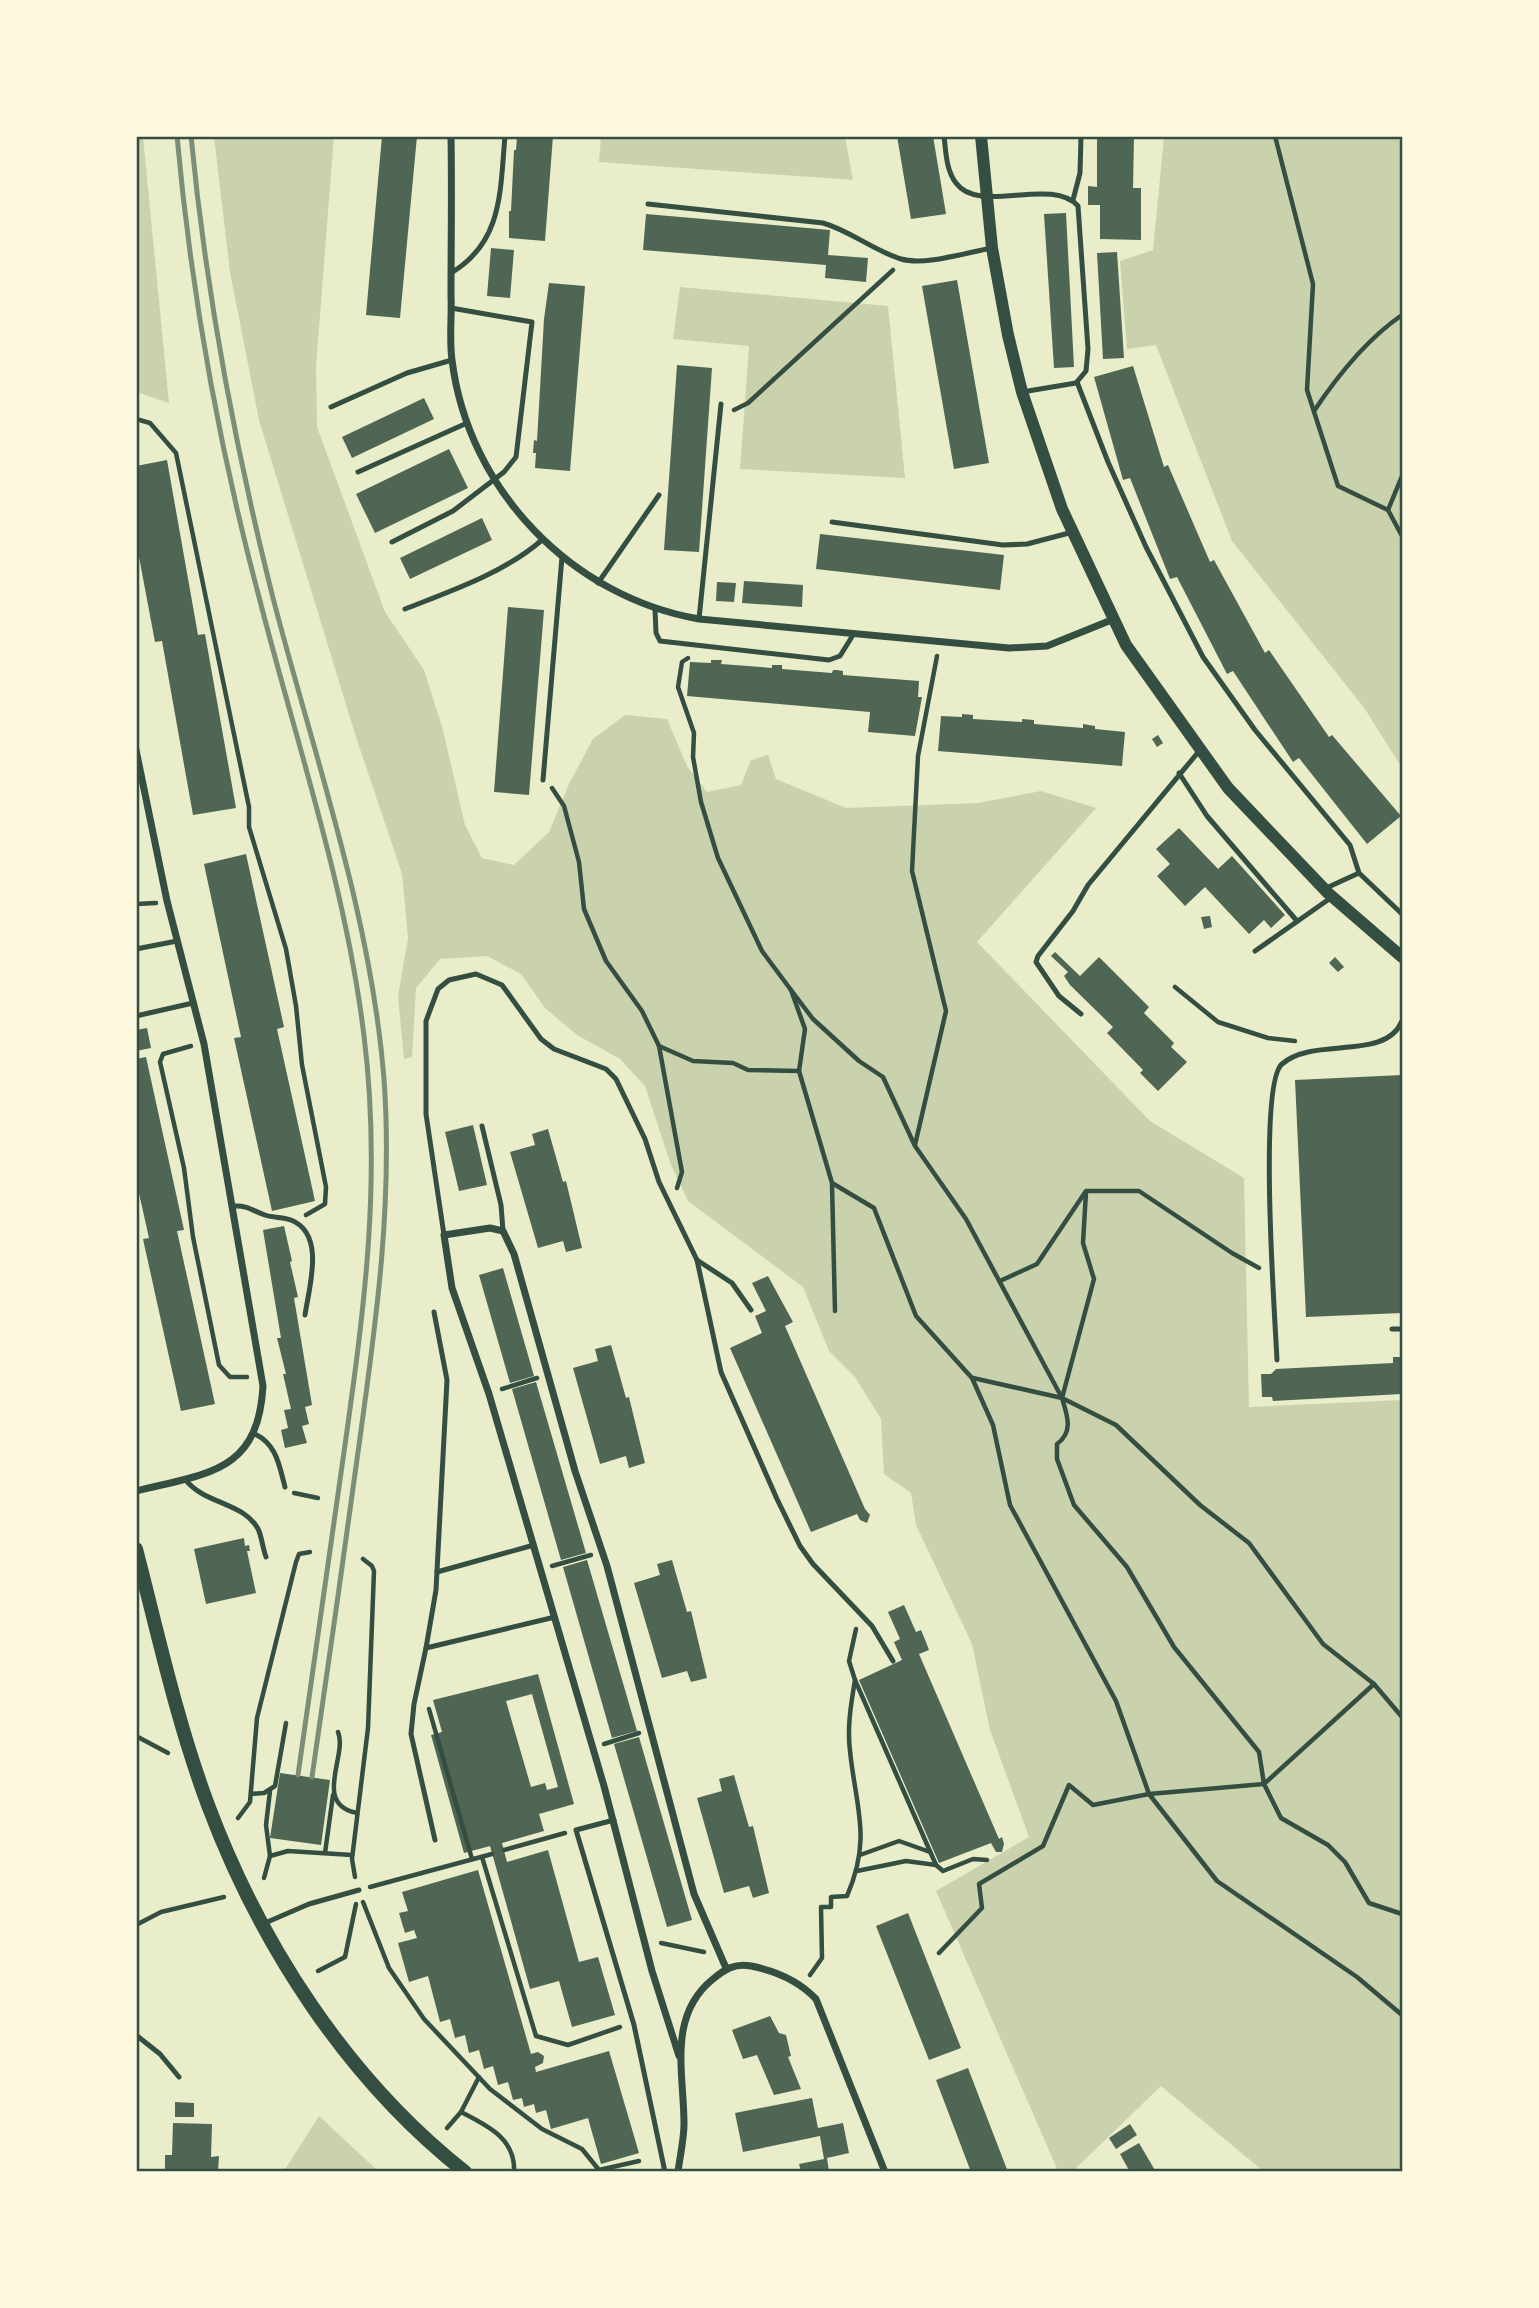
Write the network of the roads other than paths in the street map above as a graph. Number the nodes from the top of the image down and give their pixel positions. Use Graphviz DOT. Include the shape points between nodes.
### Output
graph roads {
  1 [pos="451,136"];
  2 [pos="505,136"];
  3 [pos="944,136"];
  4 [pos="981,136"];
  5 [pos="1081,136"];
  6 [pos="986,197"];
  7 [pos="1073,200"];
  8 [pos="648,204"];
  9 [pos="992,248"];
  10 [pos="451,273"];
  11 [pos="452,308"];
  12 [pos="452,360"];
  13 [pos="1077,382"];
  14 [pos="1023,392"];
  15 [pos="721,404"];
  16 [pos="331,407"];
  17 [pos="467,423"];
  18 [pos="358,472"];
  19 [pos="494,480"];
  20 [pos="659,495"];
  21 [pos="832,522"];
  22 [pos="1073,532"];
  23 [pos="542,540"];
  24 [pos="392,542"];
  25 [pos="562,557"];
  26 [pos="598,583"];
  27 [pos="405,609"];
  28 [pos="655,609"];
  29 [pos="699,619"];
  30 [pos="1114,619"];
  31 [pos="853,635"];
  32 [pos="136,750"];
  33 [pos="1200,750"];
  34 [pos="1179,773"];
  35 [pos="543,778"];
  36 [pos="1359,873"];
  37 [pos="1328,893"];
  38 [pos="1402,914"];
  39 [pos="1297,921"];
  40 [pos="177,941"];
  41 [pos="136,949"];
  42 [pos="1255,951"];
  43 [pos="1402,957"];
  44 [pos="193,1003"];
  45 [pos="1081,1014"];
  46 [pos="136,1016"];
  47 [pos="1402,1021"];
  48 [pos="482,1126"];
  49 [pos="234,1206"];
  50 [pos="503,1231"];
  51 [pos="444,1235"];
  52 [pos="697,1260"];
  53 [pos="751,1310"];
  54 [pos="434,1312"];
  55 [pos="305,1315"];
  56 [pos="1392,1329"];
  57 [pos="1402,1329"];
  58 [pos="1277,1360"];
  59 [pos="255,1434"];
  60 [pos="185,1479"];
  61 [pos="285,1487"];
  62 [pos="136,1491"];
  63 [pos="534,1545"];
  64 [pos="136,1549"];
  65 [pos="265,1557"];
  66 [pos="437,1572"];
  67 [pos="555,1617"];
  68 [pos="426,1648"];
  69 [pos="893,1661"];
  70 [pos="614,1820"];
  71 [pos="435,1840"];
  72 [pos="359,1890"];
  73 [pos="262,1925"];
  74 [pos="726,1968"];
  75 [pos="136,2035"];
  76 [pos="679,2056"];
  77 [pos="179,2077"];
  78 [pos="464,2172"];
  79 [pos="665,2172"];
  80 [pos="678,2172"];
  81 [pos="885,2172"];
  1 -- 10 [label="street"];
  2 -- 10 [label="lane" via="497,214 471,261"];
  3 -- 6 [label="lane" via="950,173 957,186"];
  4 -- 6 [label="street"];
  5 -- 7 [label="lane" via="1080,173"];
  6 -- 7 [label="lane" via="1064,196"];
  6 -- 9 [label="street"];
  7 -- 13 [label="lane" via="1082,225 1088,349 1086,371"];
  8 -- 9 [label="lane" via="823,223 848,230 860,241 904,260"];
  9 -- 14 [label="street"];
  10 -- 11 [label="street"];
  11 -- 12 [label="street"];
  11 -- 19 [label="lane" via="532,322 519,449"];
  12 -- 16 [label="lane" via="407,373"];
  12 -- 17 [label="street"];
  13 -- 14 [label="lane"];
  13 -- 36 [label="lane" via="1146,547 1203,657 1255,730 1350,845"];
  14 -- 22 [label="street"];
  15 -- 29 [label="lane"];
  17 -- 18 [label="lane"];
  17 -- 19 [label="street"];
  19 -- 23 [label="street"];
  19 -- 24 [label="lane" via="453,511"];
  20 -- 26 [label="lane"];
  21 -- 22 [label="lane" via="1003,545"];
  22 -- 30 [label="street"];
  23 -- 25 [label="street"];
  23 -- 27 [label="lane" via="507,564"];
  25 -- 26 [label="street"];
  25 -- 35 [label="lane"];
  26 -- 28 [label="street"];
  28 -- 29 [label="street"];
  28 -- 31 [label="lane" via="660,641 705,648 829,660 840,656"];
  29 -- 31 [label="street"];
  30 -- 31 [label="street" via="1046,646 1009,648"];
  30 -- 33 [label="street" via="1126,645"];
  32 -- 40 [label="street"];
  33 -- 34 [label="lane"];
  33 -- 37 [label="street" via="1227,788"];
  34 -- 39 [label="lane" via="1207,816"];
  34 -- 45 [label="lane" via="1088,885 1038,956 1036,962 1059,996"];
  36 -- 37 [label="lane"];
  36 -- 38 [label="lane"];
  37 -- 39 [label="lane"];
  37 -- 43 [label="street"];
  39 -- 42 [label="lane"];
  40 -- 41 [label="lane"];
  40 -- 44 [label="street"];
  44 -- 46 [label="lane"];
  44 -- 49 [label="street"];
  47 -- 58 [label="lane" via="1391,1038 1380,1043 1317,1051 1282,1064 1275,1074 1270,1121"];
  48 -- 50 [label="lane"];
  49 -- 55 [label="lane" via="304,1227 313,1262"];
  49 -- 59 [label="street" via="262,1377"];
  50 -- 51 [label="street" via="490,1228"];
  50 -- 74 [label="street" via="514,1254 575,1471 607,1566 694,1894"];
  51 -- 52 [label="lane" via="426,1114 426,1021 438,989 463,975 476,974 502,985 541,1039 554,1049 606,1069 617,1079"];
  51 -- 63 [label="street" via="452,1288"];
  52 -- 53 [label="lane" via="732,1283"];
  52 -- 69 [label="lane" via="721,1372 777,1499 800,1546 862,1615"];
  54 -- 66 [label="lane" via="447,1380"];
  56 -- 57 [label="lane"];
  59 -- 60 [label="street" via="245,1449 226,1463"];
  59 -- 61 [label="lane" via="275,1450"];
  60 -- 62 [label="street"];
  60 -- 65 [label="lane" via="208,1499 237,1508 258,1529"];
  63 -- 66 [label="lane"];
  63 -- 67 [label="street"];
  64 -- 73 [label="main road" via="207,1803"];
  66 -- 68 [label="lane"];
  67 -- 68 [label="lane"];
  67 -- 70 [label="street"];
  68 -- 71 [label="lane" via="411,1734"];
  70 -- 76 [label="street"];
  70 -- 79 [label="lane" via="576,1830 633,2023"];
  72 -- 73 [label="lane" via="309,1904"];
  73 -- 78 [label="main road" via="300,1988 360,2068"];
  74 -- 76 [label="street" via="709,1982 687,2014"];
  74 -- 81 [label="street" via="741,1964 775,1971 805,1987 816,1999"];
  75 -- 77 [label="lane"];
  76 -- 80 [label="street" via="684,2126"];
}
